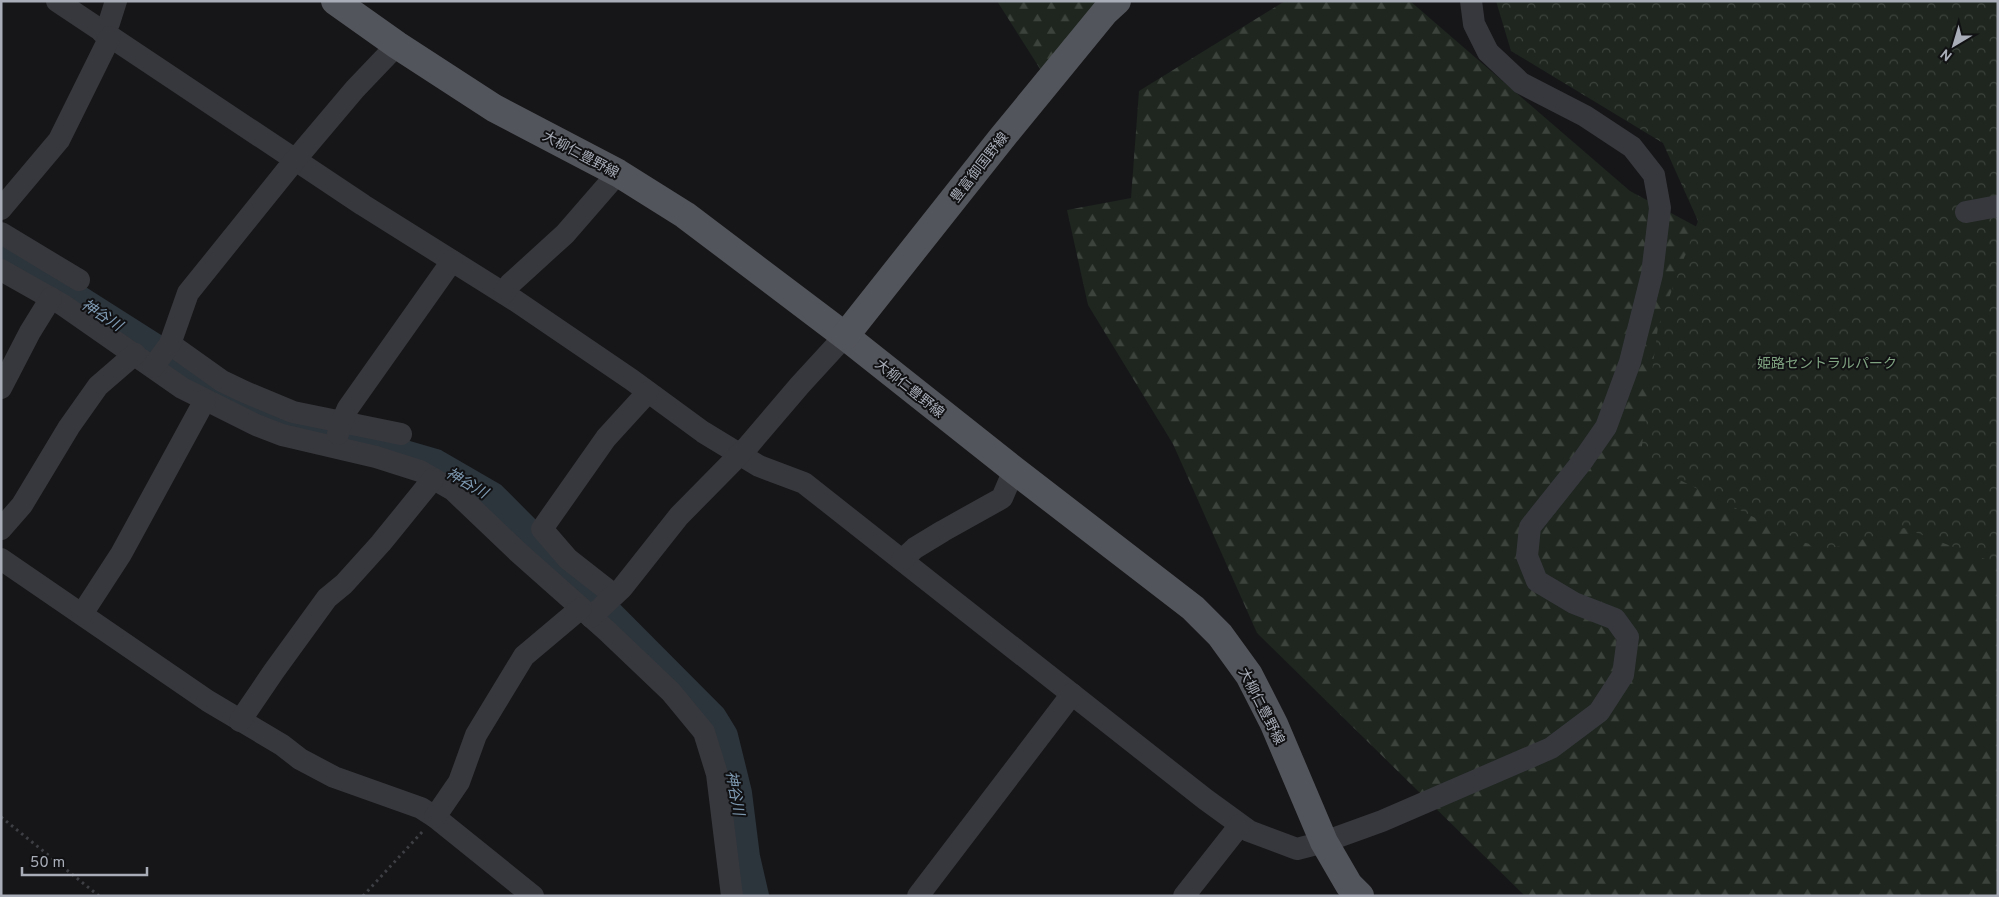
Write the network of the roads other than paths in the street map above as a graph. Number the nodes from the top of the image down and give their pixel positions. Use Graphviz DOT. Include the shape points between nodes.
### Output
graph roads {
  1 [pos="57,1"];
  2 [pos="116,1"];
  3 [pos="335,1"];
  4 [pos="1117,1"];
  5 [pos="1471,1"];
  6 [pos="106,34"];
  7 [pos="397,45"];
  8 [pos="294,160"];
  9 [pos="618,173"];
  10 [pos="1998,206"];
  11 [pos="1,209"];
  12 [pos="1966,212"];
  13 [pos="1,234"];
  14 [pos="452,261"];
  15 [pos="1,270"];
  16 [pos="79,280"];
  17 [pos="504,293"];
  18 [pos="51,298"];
  19 [pos="845,336"];
  20 [pos="156,355"];
  21 [pos="1,388"];
  22 [pos="648,392"];
  23 [pos="205,400"];
  24 [pos="401,434"];
  25 [pos="338,435"];
  26 [pos="740,454"];
  27 [pos="1014,470"];
  28 [pos="433,478"];
  29 [pos="1,529"];
  30 [pos="1,559"];
  31 [pos="902,560"];
  32 [pos="598,606"];
  33 [pos="82,614"];
  34 [pos="1072,694"];
  35 [pos="240,721"];
  36 [pos="435,818"];
  37 [pos="1240,824"];
  38 [pos="1324,842"];
  39 [pos="533,896"];
  40 [pos="732,896"];
  41 [pos="918,896"];
  42 [pos="1184,896"];
  43 [pos="1360,896"];
  1 -- 6 [label="street"];
  2 -- 6 [label="street"];
  3 -- 7 [label="main road, 大柳仁豊野線"];
  4 -- 19 [label="main road, 豊富御国野線" via="1001,139"];
  5 -- 38 [label="street" via="1474,24 1488,52 1521,83 1585,116 1632,147 1654,175 1660,208 1652,274 1630,362 1606,427 1530,527 1527,556 1538,582 1574,603 1615,619 1628,637 1623,675 1600,712 1551,748 1382,821"];
  6 -- 8 [label="street"];
  6 -- 11 [label="street" via="59,140"];
  7 -- 8 [label="street"];
  7 -- 9 [label="main road, 大柳仁豊野線" via="494,108"];
  8 -- 14 [label="street"];
  8 -- 20 [label="street" via="188,293"];
  9 -- 17 [label="street" via="565,234"];
  9 -- 19 [label="main road, 大柳仁豊野線" via="685,215"];
  10 -- 12 [label="street"];
  13 -- 16 [label="street"];
  14 -- 17 [label="street"];
  14 -- 25 [label="street" via="348,408"];
  15 -- 18 [label="street"];
  17 -- 22 [label="street"];
  18 -- 20 [label="street"];
  18 -- 21 [label="street"];
  19 -- 26 [label="street"];
  19 -- 27 [label="main road, 大柳仁豊野線"];
  20 -- 23 [label="street" via="182,388"];
  20 -- 25 [label="street" via="293,412"];
  20 -- 29 [label="street" via="98,386 22,505"];
  22 -- 26 [label="street"];
  22 -- 32 [label="street" via="606,438 542,529 568,559"];
  23 -- 25 [label="street" via="282,435"];
  23 -- 33 [label="street" via="120,554"];
  24 -- 25 [label="street"];
  25 -- 28 [label="street" via="376,456"];
  26 -- 31 [label="street" via="759,466 804,483"];
  26 -- 32 [label="street" via="679,516 622,588"];
  27 -- 31 [label="street" via="1002,498 915,548"];
  27 -- 38 [label="main road, 大柳仁豊野線" via="1193,608 1220,635 1249,674"];
  28 -- 32 [label="street" via="453,490 518,552"];
  28 -- 35 [label="street" via="381,543 327,598"];
  30 -- 33 [label="street"];
  31 -- 34 [label="street"];
  32 -- 36 [label="street" via="524,656 476,735 459,782"];
  32 -- 40 [label="street" via="704,732 717,774"];
  33 -- 35 [label="street"];
  34 -- 37 [label="street"];
  34 -- 41 [label="street"];
  35 -- 36 [label="street" via="334,778 421,808"];
  36 -- 39 [label="street"];
  37 -- 38 [label="street" via="1249,831 1297,849"];
  37 -- 42 [label="street"];
  38 -- 43 [label="main road, 大柳仁豊野線" via="1349,885"];
}
